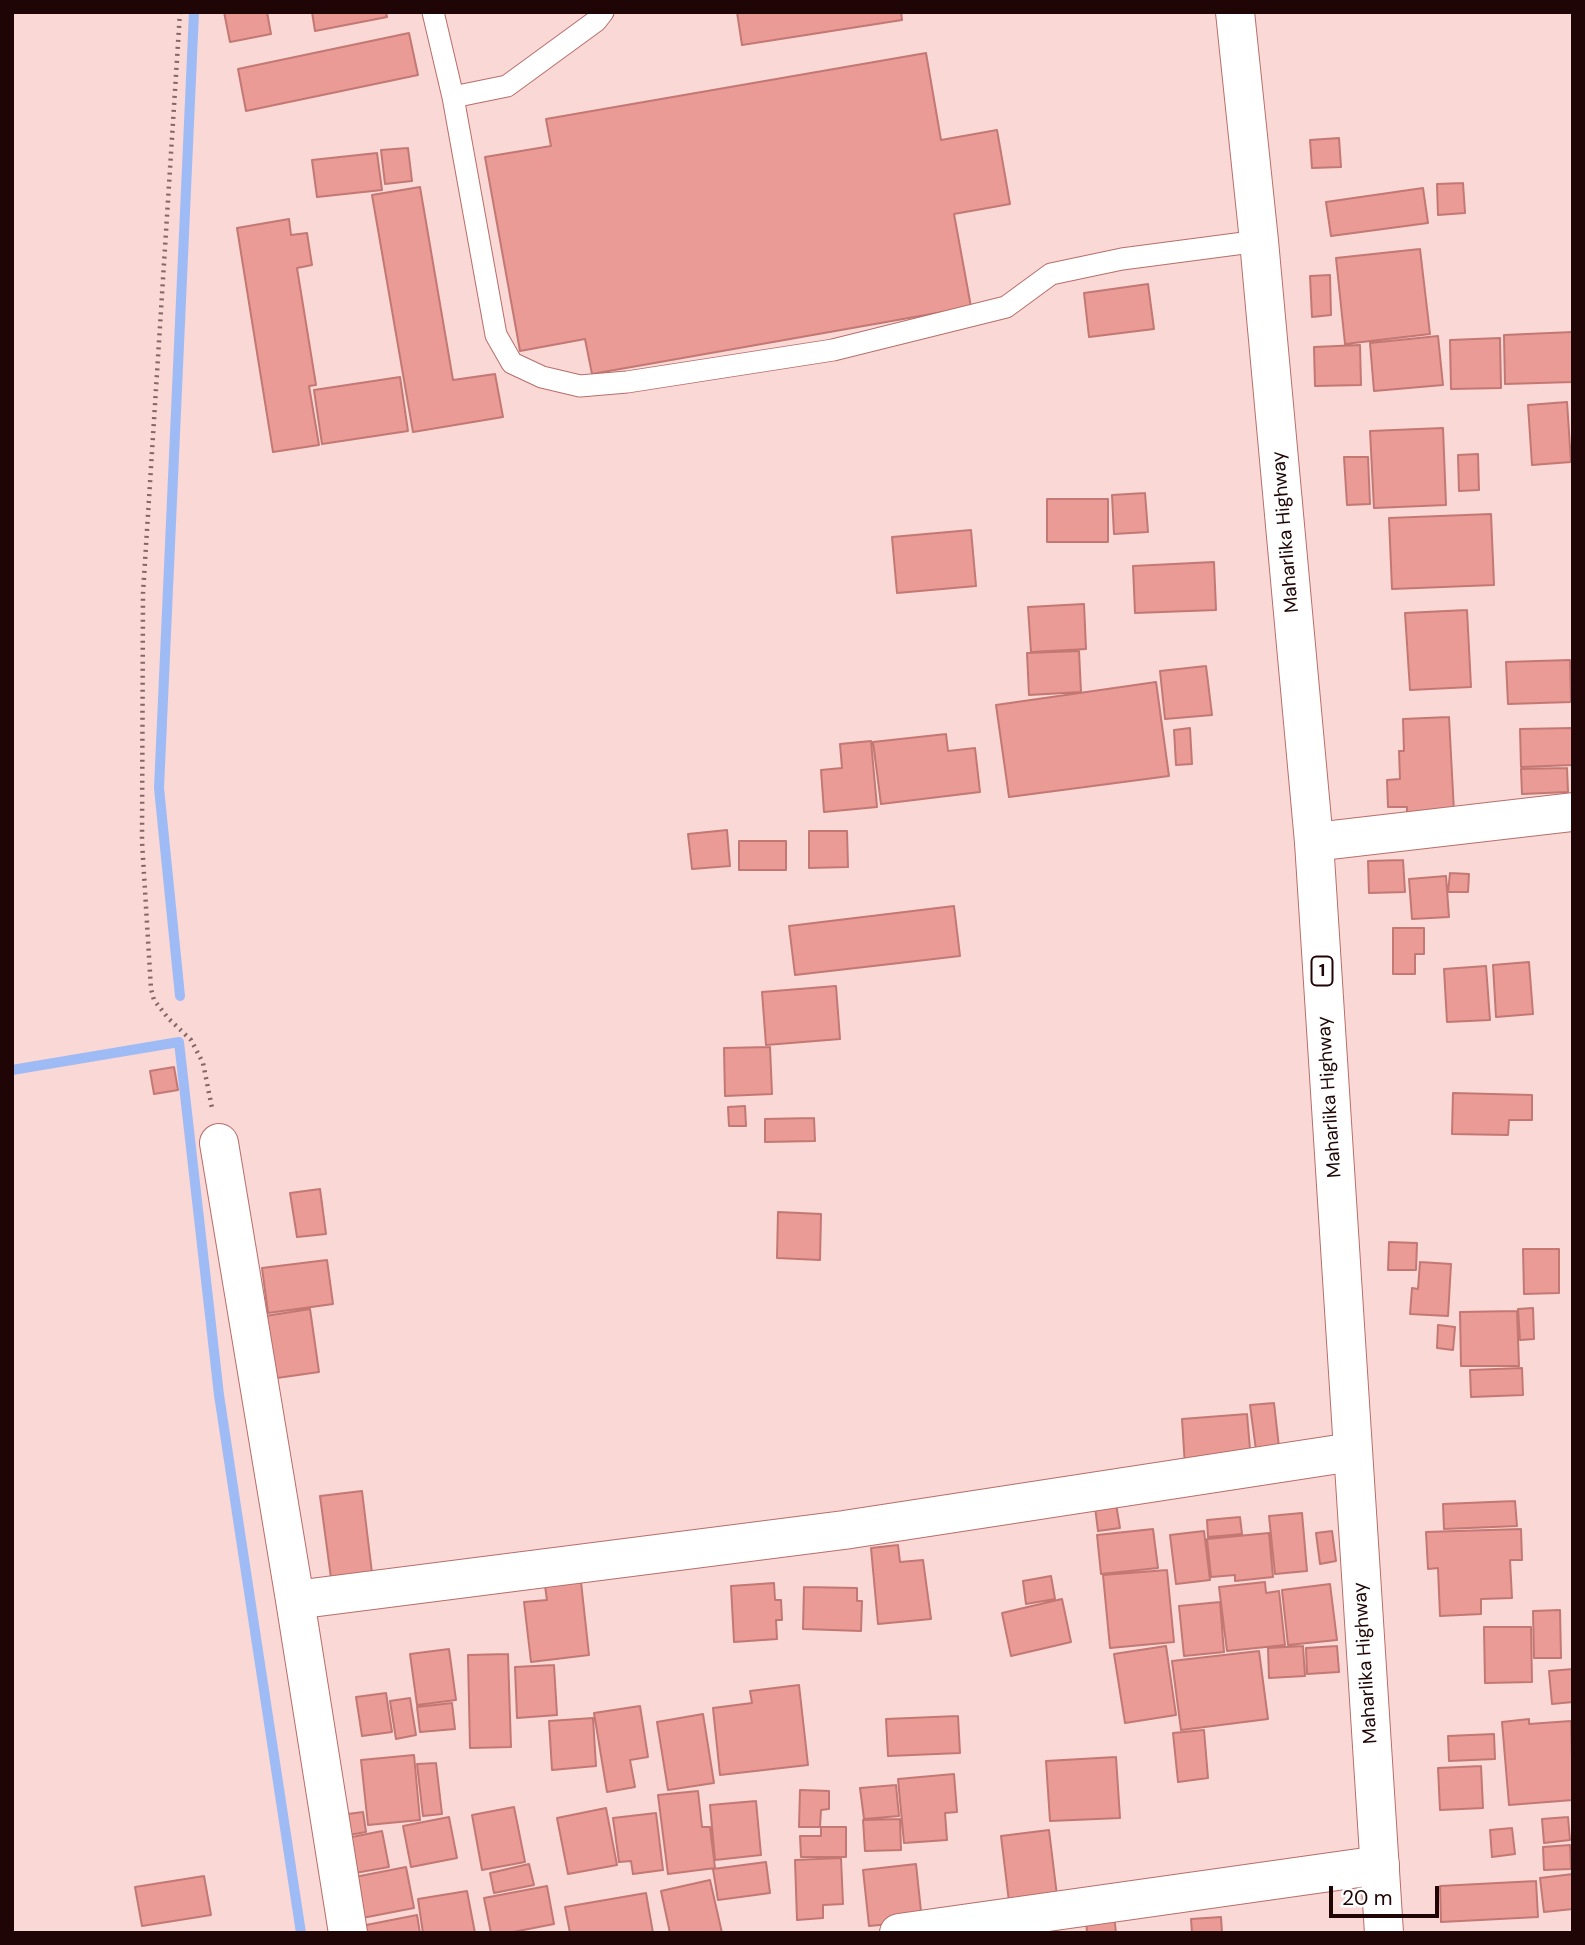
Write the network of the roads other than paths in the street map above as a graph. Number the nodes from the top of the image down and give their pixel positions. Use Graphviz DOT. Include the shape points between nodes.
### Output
graph roads {
  1 [pos="433,12"];
  2 [pos="603,12"];
  3 [pos="1235,12"];
  4 [pos="453,97"];
  5 [pos="1259,241"];
  6 [pos="1573,812"];
  7 [pos="1314,842"];
  8 [pos="219,1143"];
  9 [pos="1352,1452"];
  10 [pos="295,1600"];
  11 [pos="1380,1865"];
  12 [pos="348,1933"];
  13 [pos="899,1933"];
  14 [pos="1384,1933"];
  1 -- 4 [label="lane"];
  2 -- 4 [label="lane" via="507,86"];
  3 -- 5 [label="street, Maharlika Highway / 1"];
  4 -- 5 [label="lane" via="496,335 512,363 542,377 580,386 832,350 1006,307 1051,274 1122,259"];
  5 -- 7 [label="street, Maharlika Highway / 1"];
  6 -- 7 [label="street"];
  7 -- 9 [label="street, Maharlika Highway / 1"];
  8 -- 10 [label="street"];
  9 -- 10 [label="street" via="844,1530"];
  9 -- 11 [label="street, Maharlika Highway / 1"];
  10 -- 12 [label="street"];
  11 -- 13 [label="street"];
  11 -- 14 [label="street, Maharlika Highway / 1"];
}
